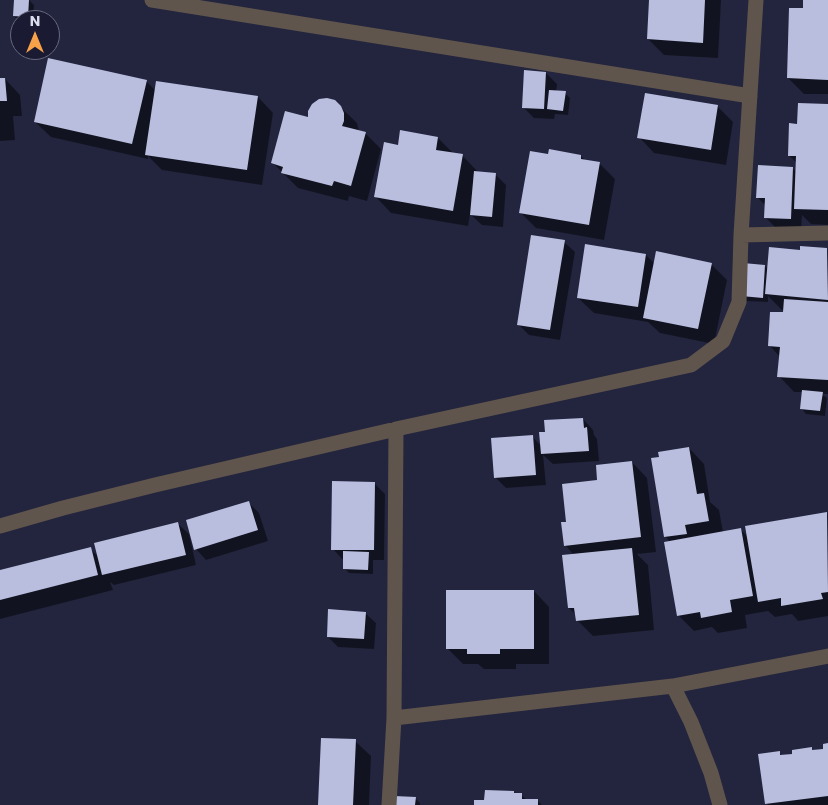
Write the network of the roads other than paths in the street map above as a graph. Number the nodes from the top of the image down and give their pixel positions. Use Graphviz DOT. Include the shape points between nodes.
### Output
graph roads {
  1 [pos="152,0"];
  2 [pos="756,0"];
  3 [pos="750,96"];
  4 [pos="828,233"];
  5 [pos="741,235"];
  6 [pos="396,429"];
  7 [pos="0,526"];
  8 [pos="828,656"];
  9 [pos="673,686"];
  10 [pos="394,718"];
  11 [pos="390,805"];
  12 [pos="720,805"];
  1 -- 3 [label="street"];
  2 -- 3 [label="street"];
  3 -- 5 [label="street"];
  4 -- 5 [label="street"];
  5 -- 6 [label="street" via="739,302 723,342 692,364"];
  6 -- 7 [label="street" via="155,485"];
  6 -- 10 [label="street"];
  8 -- 9 [label="street"];
  9 -- 10 [label="street"];
  9 -- 12 [label="street" via="711,773"];
  10 -- 11 [label="street"];
}
